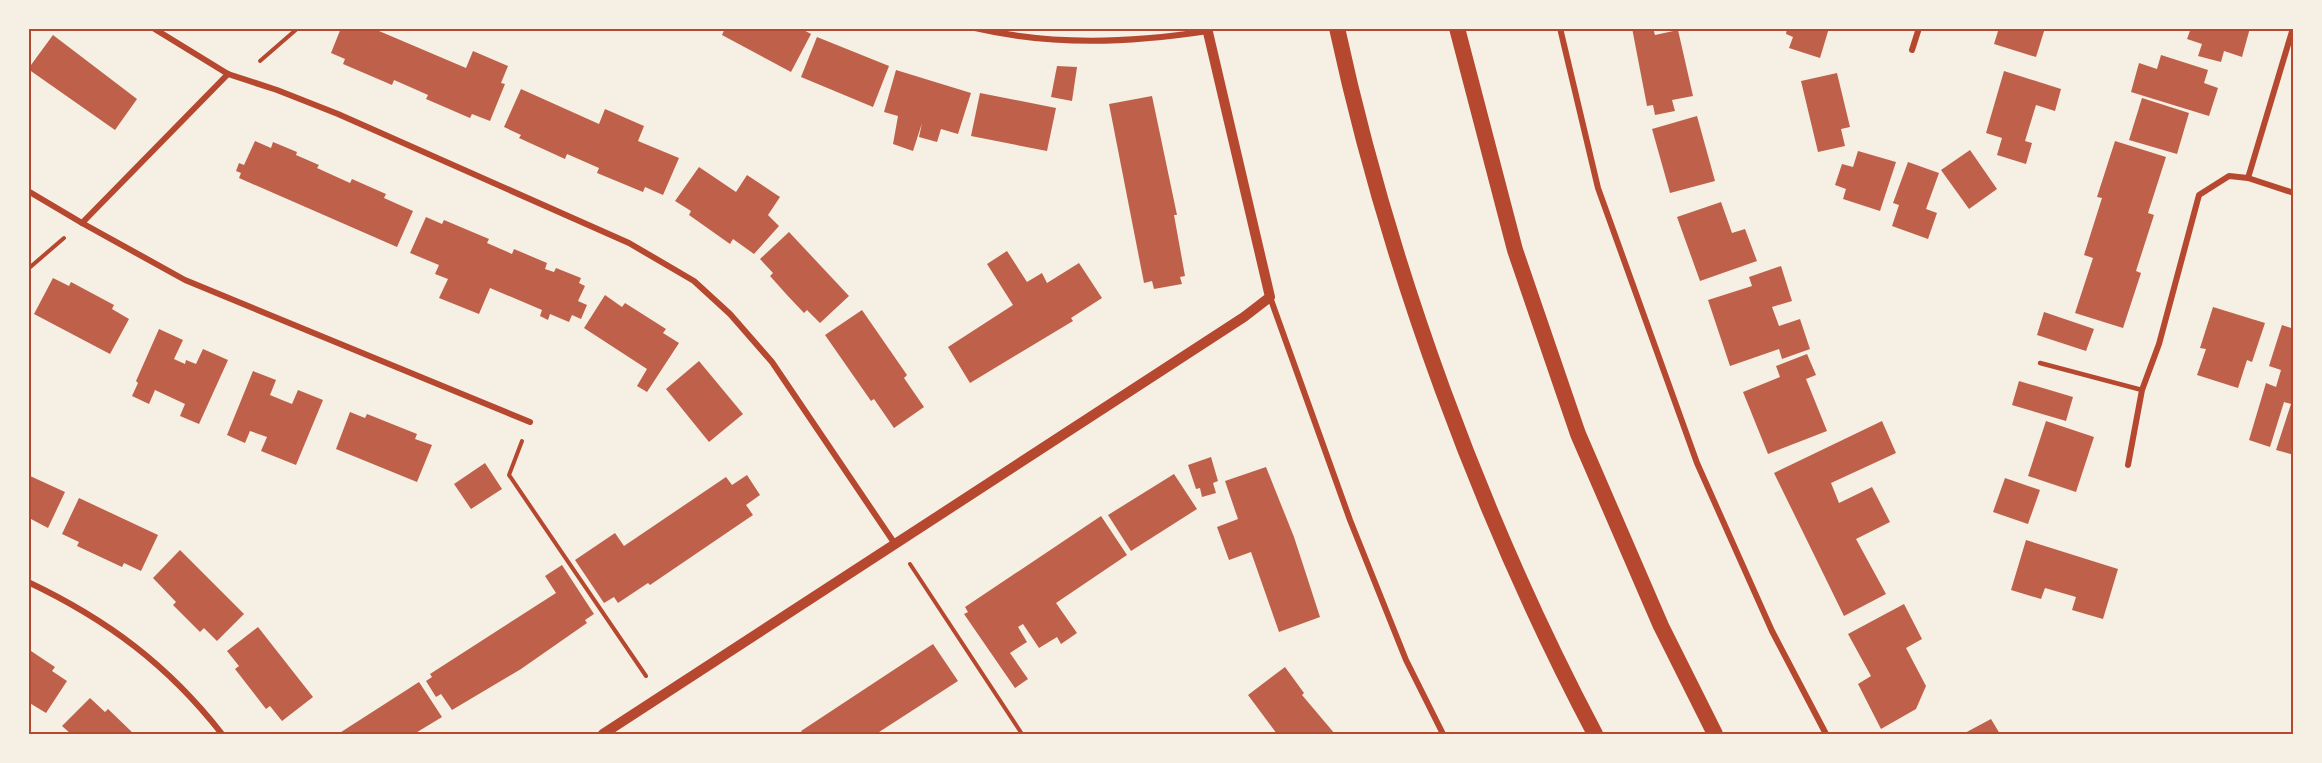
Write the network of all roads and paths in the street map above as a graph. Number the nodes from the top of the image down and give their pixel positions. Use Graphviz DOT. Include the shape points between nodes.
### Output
graph roads {
  1 [pos="153,28"];
  2 [pos="298,28"];
  3 [pos="975,28"];
  4 [pos="1337,28"];
  5 [pos="1457,28"];
  6 [pos="1560,28"];
  7 [pos="1919,28"];
  8 [pos="2293,28"];
  9 [pos="1207,30"];
  10 [pos="1912,50"];
  11 [pos="228,74"];
  12 [pos="2248,178"];
  13 [pos="28,191"];
  14 [pos="2294,193"];
  15 [pos="82,224"];
  16 [pos="28,269"];
  17 [pos="1270,297"];
  18 [pos="2040,363"];
  19 [pos="2142,390"];
  20 [pos="530,422"];
  21 [pos="2128,465"];
  22 [pos="895,544"];
  23 [pos="28,582"];
  24 [pos="660,697"];
  25 [pos="222,735"];
  26 [pos="603,735"];
  27 [pos="1022,735"];
  28 [pos="1443,735"];
  29 [pos="1595,735"];
  30 [pos="1715,735"];
  31 [pos="1826,735"];
  1 -- 11 [label="street"];
  2 -- 11 [label="path" via="263,59"];
  3 -- 9 [label="street" via="1045,40 1095,42 1148,40"];
  4 -- 29 [label="highway" via="1382,202 1431,357 1530,601"];
  5 -- 30 [label="highway" via="1515,250 1575,424 1661,626"];
  6 -- 31 [label="street" via="1598,188 1697,463 1772,631"];
  7 -- 10 [label="street"];
  8 -- 12 [label="street"];
  9 -- 17 [label="street"];
  11 -- 15 [label="street"];
  11 -- 22 [label="street" via="338,114 629,243 694,281 730,314 772,362"];
  12 -- 14 [label="street"];
  12 -- 19 [label="street" via="2229,176 2199,195 2159,344"];
  13 -- 15 [label="street"];
  15 -- 16 [label="path"];
  15 -- 20 [label="street" via="185,280"];
  17 -- 22 [label="street"];
  17 -- 28 [label="street" via="1358,542 1406,660"];
  18 -- 19 [label="lane"];
  19 -- 21 [label="street"];
  20 -- 24 [label="path" via="509,475"];
  22 -- 24 [label="street"];
  22 -- 27 [label="path"];
  23 -- 25 [label="street" via="90,613 134,643 181,686"];
  24 -- 26 [label="street"];
}
